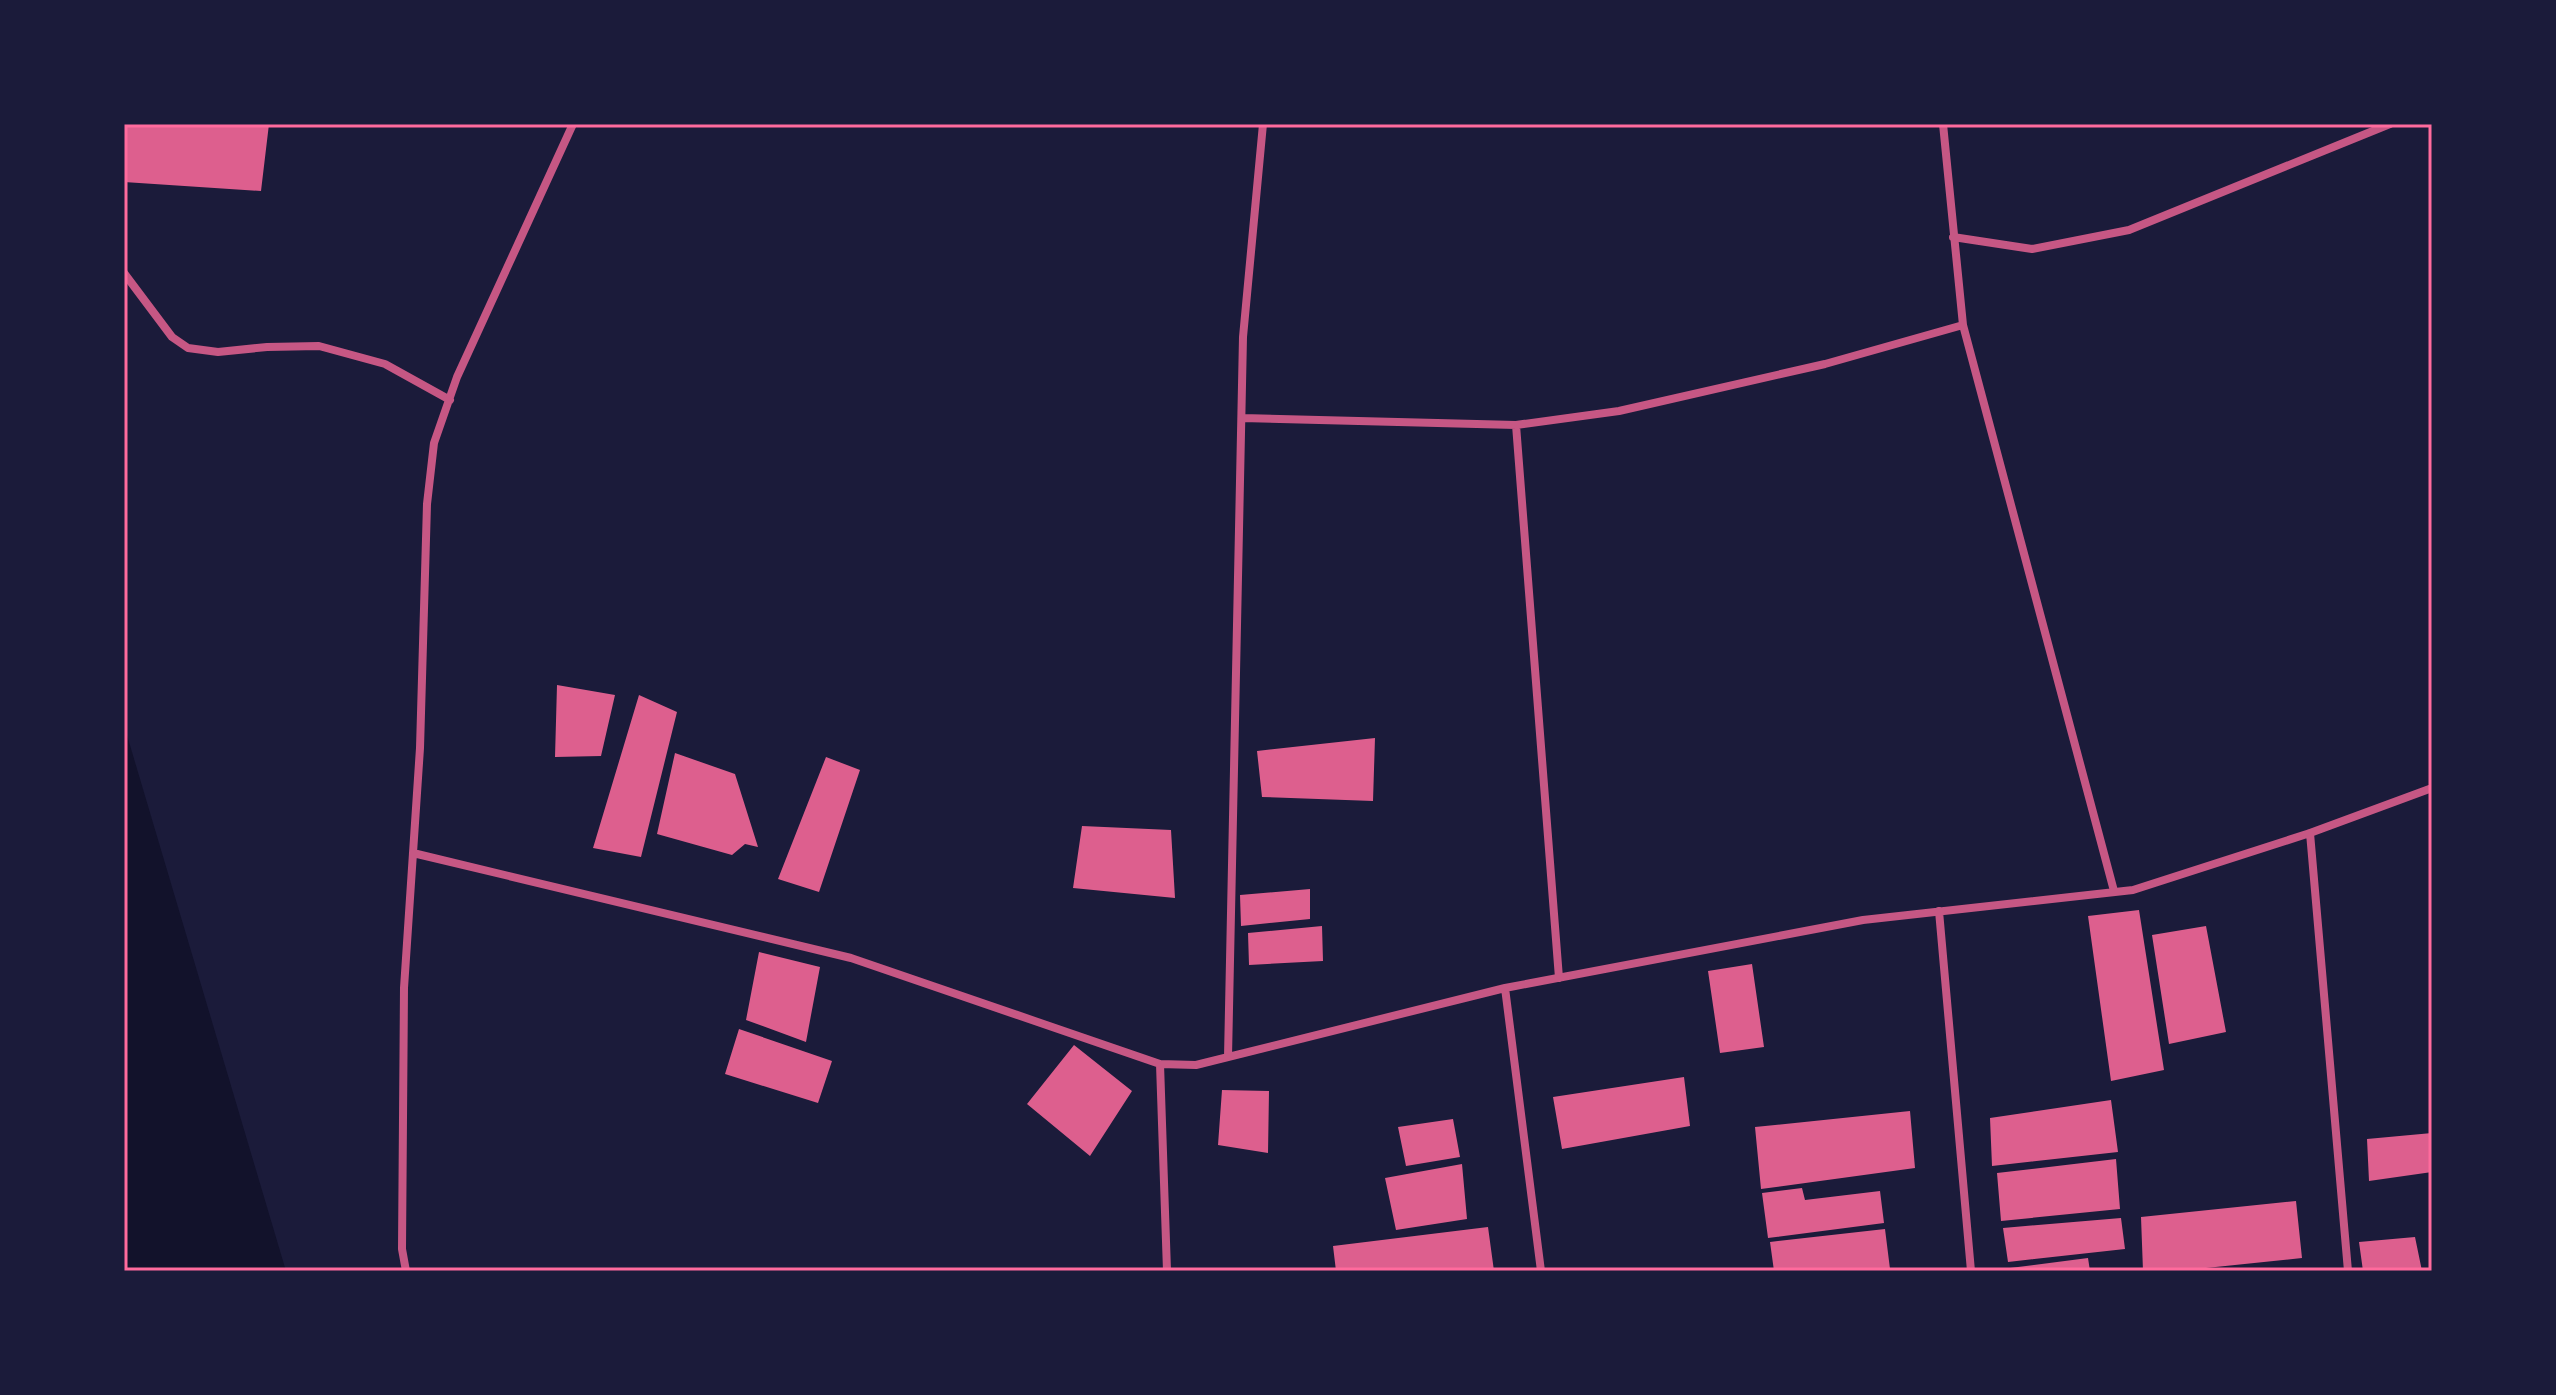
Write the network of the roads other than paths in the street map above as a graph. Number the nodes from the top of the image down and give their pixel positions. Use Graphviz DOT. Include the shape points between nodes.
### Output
graph roads {
  1 [pos="573,124"];
  2 [pos="1263,124"];
  3 [pos="1943,124"];
  4 [pos="2390,124"];
  5 [pos="1953,237"];
  6 [pos="124,273"];
  7 [pos="1963,325"];
  8 [pos="450,400"];
  9 [pos="1242,418"];
  10 [pos="1516,425"];
  11 [pos="2432,788"];
  12 [pos="2310,833"];
  13 [pos="413,853"];
  14 [pos="2114,891"];
  15 [pos="1939,911"];
  16 [pos="1559,978"];
  17 [pos="1505,988"];
  18 [pos="1228,1057"];
  19 [pos="1160,1064"];
  20 [pos="406,1271"];
  21 [pos="1167,1271"];
  22 [pos="1541,1271"];
  23 [pos="1971,1271"];
  24 [pos="2348,1271"];
  1 -- 8 [label="street"];
  2 -- 9 [label="street" via="1243,337"];
  3 -- 5 [label="street"];
  4 -- 5 [label="street" via="2129,230 2032,249"];
  5 -- 7 [label="street"];
  6 -- 8 [label="street" via="172,337 188,348 218,352 319,346 385,364"];
  7 -- 10 [label="street" via="1825,364 1633,408"];
  7 -- 14 [label="street"];
  8 -- 13 [label="street" via="434,443 427,504"];
  9 -- 10 [label="street"];
  9 -- 18 [label="street"];
  10 -- 16 [label="street"];
  11 -- 12 [label="street"];
  12 -- 14 [label="street" via="2133,890"];
  12 -- 24 [label="street"];
  13 -- 19 [label="street" via="851,958"];
  13 -- 20 [label="street" via="404,988"];
  14 -- 15 [label="street"];
  15 -- 16 [label="street" via="1863,920"];
  15 -- 23 [label="street"];
  16 -- 17 [label="street"];
  17 -- 18 [label="street"];
  17 -- 22 [label="street"];
  18 -- 19 [label="street" via="1196,1065"];
  19 -- 21 [label="street"];
}
